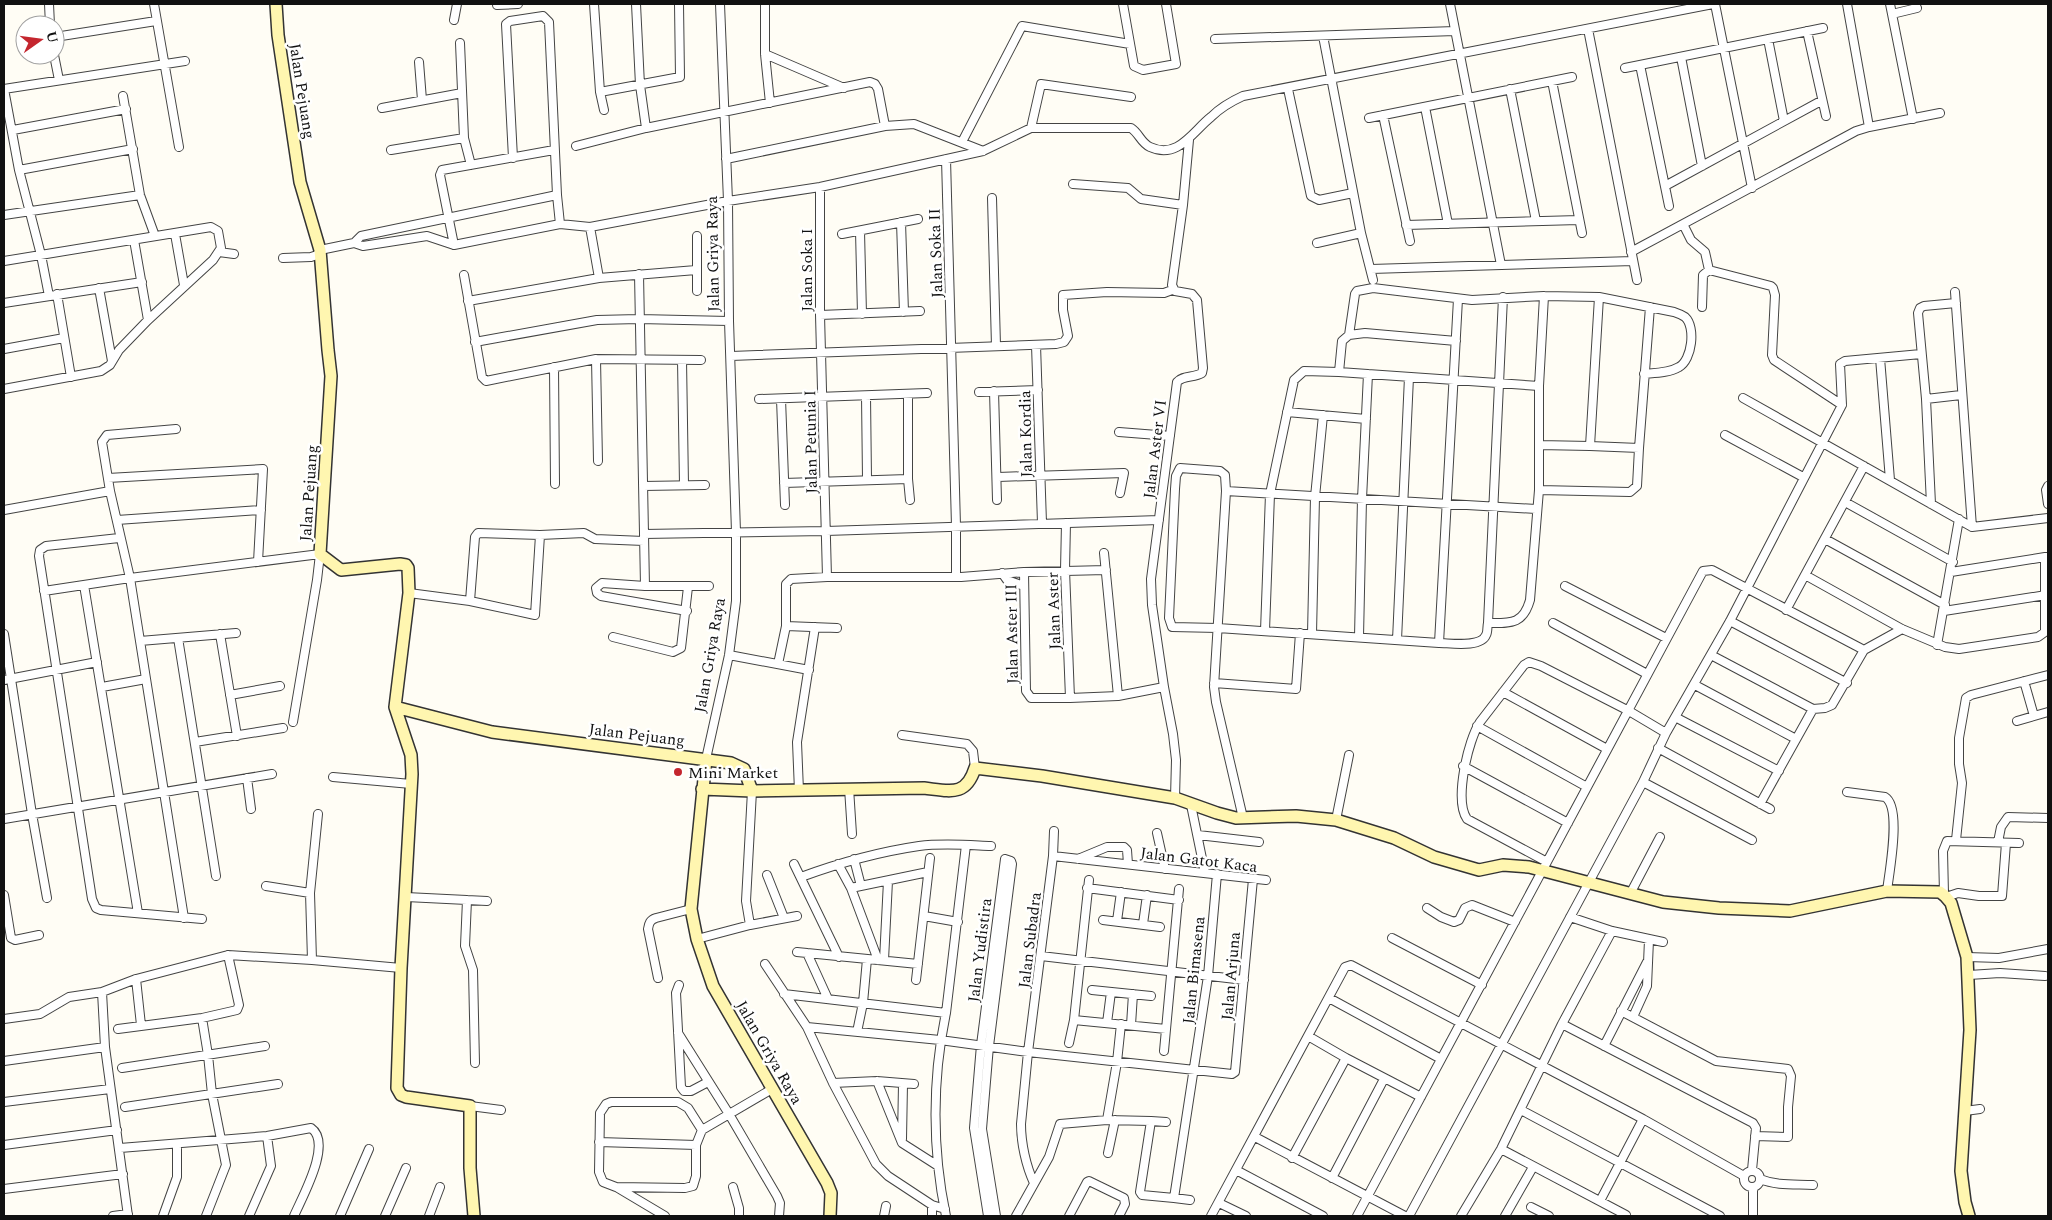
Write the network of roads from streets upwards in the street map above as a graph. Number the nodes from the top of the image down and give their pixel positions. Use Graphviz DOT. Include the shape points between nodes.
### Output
graph roads {
  1 [pos="154,4"];
  2 [pos="276,4"];
  3 [pos="457,4"];
  4 [pos="518,4"];
  5 [pos="594,4"];
  6 [pos="636,4"];
  7 [pos="679,4"];
  8 [pos="720,4"];
  9 [pos="765,4"];
  10 [pos="1123,4"];
  11 [pos="1166,4"];
  12 [pos="1450,4"];
  13 [pos="1714,4"];
  14 [pos="1847,4"];
  15 [pos="1890,4"];
  16 [pos="497,5"];
  17 [pos="1917,8"];
  18 [pos="1892,14"];
  19 [pos="454,20"];
  20 [pos="156,21"];
  21 [pos="1588,28"];
  22 [pos="1823,28"];
  23 [pos="1455,31"];
  24 [pos="1807,31"];
  25 [pos="65,36"];
  26 [pos="1323,36"];
  27 [pos="1215,39"];
  28 [pos="1768,39"];
  29 [pos="460,43"];
  30 [pos="1130,44"];
  31 [pos="1723,48"];
  32 [pos="765,54"];
  33 [pos="1460,54"];
  34 [pos="1682,56"];
  35 [pos="185,61"];
  36 [pos="419,62"];
  37 [pos="165,64"];
  38 [pos="56,65"];
  39 [pos="1640,65"];
  40 [pos="1624,68"];
  41 [pos="1572,77"];
  42 [pos="1332,79"];
  43 [pos="59,80"];
  44 [pos="1552,81"];
  45 [pos="640,85"];
  46 [pos="844,88"];
  47 [pos="4,89"];
  48 [pos="1288,89"];
  49 [pos="1510,90"];
  50 [pos="600,92"];
  51 [pos="462,93"];
  52 [pos="123,96"];
  53 [pos="1130,97"];
  54 [pos="1468,98"];
  55 [pos="422,100"];
  56 [pos="1821,101"];
  57 [pos="770,103"];
  58 [pos="1425,107"];
  59 [pos="382,108"];
  60 [pos="126,109"];
  61 [pos="604,110"];
  62 [pos="725,112"];
  63 [pos="1940,113"];
  64 [pos="1383,115"];
  65 [pos="1826,116"];
  66 [pos="1369,118"];
  67 [pos="1913,119"];
  68 [pos="1784,121"];
  69 [pos="885,126"];
  70 [pos="1869,127"];
  71 [pos="646,128"];
  72 [pos="1030,128"];
  73 [pos="13,130"];
  74 [pos="464,138"];
  75 [pos="1189,140"];
  76 [pos="962,142"];
  77 [pos="1742,144"];
  78 [pos="179,146"];
  79 [pos="576,146"];
  80 [pos="133,149"];
  81 [pos="390,150"];
  82 [pos="554,150"];
  83 [pos="983,151"];
  84 [pos="512,158"];
  85 [pos="726,159"];
  86 [pos="946,159"];
  87 [pos="471,165"];
  88 [pos="1702,166"];
  89 [pos="19,170"];
  90 [pos="1073,184"];
  91 [pos="1665,186"];
  92 [pos="820,187"];
  93 [pos="1752,188"];
  94 [pos="1353,193"];
  95 [pos="140,195"];
  96 [pos="557,195"];
  97 [pos="992,198"];
  98 [pos="728,201"];
  99 [pos="1183,205"];
  100 [pos="1669,206"];
  101 [pos="29,211"];
  102 [pos="4,215"];
  103 [pos="448,217"];
  104 [pos="918,219"];
  105 [pos="1580,220"];
  106 [pos="1536,221"];
  107 [pos="901,222"];
  108 [pos="425,223"];
  109 [pos="1493,223"];
  110 [pos="560,224"];
  111 [pos="1448,224"];
  112 [pos="1683,224"];
  113 [pos="1406,225"];
  114 [pos="590,227"];
  115 [pos="860,230"];
  116 [pos="1361,233"];
  117 [pos="1582,233"];
  118 [pos="176,234"];
  119 [pos="842,234"];
  120 [pos="155,236"];
  121 [pos="427,236"];
  122 [pos="696,236"];
  123 [pos="134,240"];
  124 [pos="1410,241"];
  125 [pos="354,243"];
  126 [pos="1316,243"];
  127 [pos="454,245"];
  128 [pos="320,250"];
  129 [pos="219,252"];
  130 [pos="1631,252"];
  131 [pos="234,254"];
  132 [pos="41,255"];
  133 [pos="283,258"];
  134 [pos="4,261"];
  135 [pos="1633,261"];
  136 [pos="1501,266"];
  137 [pos="1371,269"];
  138 [pos="696,270"];
  139 [pos="1709,270"];
  140 [pos="640,274"];
  141 [pos="464,275"];
  142 [pos="599,278"];
  143 [pos="1373,280"];
  144 [pos="1637,280"];
  145 [pos="142,282"];
  146 [pos="184,285"];
  147 [pos="99,288"];
  148 [pos="1172,290"];
  149 [pos="697,291"];
  150 [pos="1955,292"];
  151 [pos="57,294"];
  152 [pos="48,296"];
  153 [pos="1544,296"];
  154 [pos="1599,297"];
  155 [pos="1504,298"];
  156 [pos="1458,299"];
  157 [pos="468,301"];
  158 [pos="1956,303"];
  159 [pos="4,304"];
  160 [pos="1650,307"];
  161 [pos="1702,307"];
  162 [pos="920,311"];
  163 [pos="904,312"];
  164 [pos="862,314"];
  165 [pos="820,315"];
  166 [pos="639,319"];
  167 [pos="148,320"];
  168 [pos="729,322"];
  169 [pos="1349,335"];
  170 [pos="64,338"];
  171 [pos="1456,341"];
  172 [pos="475,342"];
  173 [pos="1036,345"];
  174 [pos="996,346"];
  175 [pos="952,347"];
  176 [pos="4,349"];
  177 [pos="822,352"];
  178 [pos="1921,354"];
  179 [pos="731,356"];
  180 [pos="1880,358"];
  181 [pos="596,359"];
  182 [pos="640,359"];
  183 [pos="682,360"];
  184 [pos="701,360"];
  185 [pos="112,361"];
  186 [pos="554,367"];
  187 [pos="1339,372"];
  188 [pos="1368,374"];
  189 [pos="1644,374"];
  190 [pos="70,377"];
  191 [pos="1409,377"];
  192 [pos="1454,380"];
  193 [pos="1498,383"];
  194 [pos="1539,386"];
  195 [pos="4,389"];
  196 [pos="1038,390"];
  197 [pos="994,391"];
  198 [pos="979,392"];
  199 [pos="927,393"];
  200 [pos="908,394"];
  201 [pos="1961,395"];
  202 [pos="866,396"];
  203 [pos="823,397"];
  204 [pos="1743,398"];
  205 [pos="759,399"];
  206 [pos="781,399"];
  207 [pos="1926,399"];
  208 [pos="1842,405"];
  209 [pos="1287,412"];
  210 [pos="1323,415"];
  211 [pos="1366,419"];
  212 [pos="176,429"];
  213 [pos="1119,432"];
  214 [pos="1725,435"];
  215 [pos="1170,436"];
  216 [pos="1822,441"];
  217 [pos="1539,445"];
  218 [pos="1590,446"];
  219 [pos="1639,448"];
  220 [pos="598,461"];
  221 [pos="1864,466"];
  222 [pos="1039,475"];
  223 [pos="998,477"];
  224 [pos="1803,477"];
  225 [pos="108,478"];
  226 [pos="908,478"];
  227 [pos="867,479"];
  228 [pos="1890,480"];
  229 [pos="825,481"];
  230 [pos="784,482"];
  231 [pos="555,484"];
  232 [pos="684,485"];
  233 [pos="705,485"];
  234 [pos="643,486"];
  235 [pos="2048,486"];
  236 [pos="1539,490"];
  237 [pos="110,491"];
  238 [pos="1226,491"];
  239 [pos="1120,493"];
  240 [pos="1270,494"];
  241 [pos="1315,497"];
  242 [pos="1362,499"];
  243 [pos="910,500"];
  244 [pos="997,500"];
  245 [pos="1404,501"];
  246 [pos="1845,502"];
  247 [pos="1446,503"];
  248 [pos="1931,504"];
  249 [pos="2048,504"];
  250 [pos="785,505"];
  251 [pos="1493,506"];
  252 [pos="1536,509"];
  253 [pos="4,510"];
  254 [pos="261,510"];
  255 [pos="2048,518"];
  256 [pos="1960,519"];
  257 [pos="117,520"];
  258 [pos="1159,520"];
  259 [pos="1066,522"];
  260 [pos="1042,523"];
  261 [pos="956,526"];
  262 [pos="1972,528"];
  263 [pos="826,531"];
  264 [pos="736,532"];
  265 [pos="540,535"];
  266 [pos="644,537"];
  267 [pos="119,538"];
  268 [pos="1824,539"];
  269 [pos="1104,553"];
  270 [pos="320,554"];
  271 [pos="2047,557"];
  272 [pos="258,562"];
  273 [pos="1953,562"];
  274 [pos="1065,570"];
  275 [pos="1106,570"];
  276 [pos="1024,572"];
  277 [pos="1951,572"];
  278 [pos="2047,572"];
  279 [pos="1002,573"];
  280 [pos="1805,575"];
  281 [pos="956,576"];
  282 [pos="827,577"];
  283 [pos="130,578"];
  284 [pos="84,585"];
  285 [pos="644,586"];
  286 [pos="688,586"];
  287 [pos="709,586"];
  288 [pos="1024,586"];
  289 [pos="1565,586"];
  290 [pos="1746,589"];
  291 [pos="44,592"];
  292 [pos="409,593"];
  293 [pos="2047,598"];
  294 [pos="470,601"];
  295 [pos="1944,608"];
  296 [pos="1786,610"];
  297 [pos="687,612"];
  298 [pos="1730,621"];
  299 [pos="1488,622"];
  300 [pos="1553,623"];
  301 [pos="786,626"];
  302 [pos="815,627"];
  303 [pos="836,628"];
  304 [pos="1218,628"];
  305 [pos="1902,629"];
  306 [pos="1265,631"];
  307 [pos="236,633"];
  308 [pos="1300,633"];
  309 [pos="4,634"];
  310 [pos="220,634"];
  311 [pos="1312,634"];
  312 [pos="2048,636"];
  313 [pos="613,637"];
  314 [pos="1359,637"];
  315 [pos="2038,637"];
  316 [pos="178,638"];
  317 [pos="1666,638"];
  318 [pos="1397,640"];
  319 [pos="140,641"];
  320 [pos="1439,643"];
  321 [pos="1937,645"];
  322 [pos="1864,650"];
  323 [pos="729,655"];
  324 [pos="1711,655"];
  325 [pos="97,662"];
  326 [pos="778,664"];
  327 [pos="56,670"];
  328 [pos="809,670"];
  329 [pos="1647,674"];
  330 [pos="2048,675"];
  331 [pos="146,679"];
  332 [pos="7,680"];
  333 [pos="2024,681"];
  334 [pos="1214,683"];
  335 [pos="1847,683"];
  336 [pos="1695,685"];
  337 [pos="102,686"];
  338 [pos="280,686"];
  339 [pos="1164,687"];
  340 [pos="1503,692"];
  341 [pos="230,695"];
  342 [pos="1118,696"];
  343 [pos="1070,698"];
  344 [pos="395,707"];
  345 [pos="1813,709"];
  346 [pos="1629,711"];
  347 [pos="2048,712"];
  348 [pos="2034,716"];
  349 [pos="1675,717"];
  350 [pos="2017,720"];
  351 [pos="293,722"];
  352 [pos="1477,726"];
  353 [pos="283,728"];
  354 [pos="1666,733"];
  355 [pos="902,734"];
  356 [pos="237,736"];
  357 [pos="1796,739"];
  358 [pos="195,742"];
  359 [pos="1658,748"];
  360 [pos="1607,749"];
  361 [pos="1350,755"];
  362 [pos="706,759"];
  363 [pos="1463,766"];
  364 [pos="975,768"];
  365 [pos="1780,771"];
  366 [pos="272,774"];
  367 [pos="333,777"];
  368 [pos="247,778"];
  369 [pos="1643,782"];
  370 [pos="411,784"];
  371 [pos="201,785"];
  372 [pos="1587,787"];
  373 [pos="702,788"];
  374 [pos="849,788"];
  375 [pos="799,790"];
  376 [pos="752,791"];
  377 [pos="164,792"];
  378 [pos="1847,792"];
  379 [pos="1175,798"];
  380 [pos="120,799"];
  381 [pos="1191,804"];
  382 [pos="1760,804"];
  383 [pos="78,806"];
  384 [pos="251,809"];
  385 [pos="1770,809"];
  386 [pos="32,814"];
  387 [pos="318,814"];
  388 [pos="1243,818"];
  389 [pos="2048,818"];
  390 [pos="4,819"];
  391 [pos="1336,820"];
  392 [pos="1568,823"];
  393 [pos="1054,831"];
  394 [pos="1157,833"];
  395 [pos="852,834"];
  396 [pos="1198,834"];
  397 [pos="1660,837"];
  398 [pos="1752,840"];
  399 [pos="1956,840"];
  400 [pos="1259,842"];
  401 [pos="2002,843"];
  402 [pos="2019,843"];
  403 [pos="966,845"];
  404 [pos="991,846"];
  405 [pos="1054,856"];
  406 [pos="930,858"];
  407 [pos="854,859"];
  408 [pos="1078,859"];
  409 [pos="794,864"];
  410 [pos="838,864"];
  411 [pos="1128,864"];
  412 [pos="1545,866"];
  413 [pos="1166,869"];
  414 [pos="928,872"];
  415 [pos="1205,873"];
  416 [pos="1217,874"];
  417 [pos="767,875"];
  418 [pos="216,876"];
  419 [pos="800,877"];
  420 [pos="1253,878"];
  421 [pos="1266,880"];
  422 [pos="888,881"];
  423 [pos="1589,882"];
  424 [pos="266,886"];
  425 [pos="861,886"];
  426 [pos="851,888"];
  427 [pos="1179,889"];
  428 [pos="1886,890"];
  429 [pos="1121,892"];
  430 [pos="310,893"];
  431 [pos="1630,894"];
  432 [pos="4,895"];
  433 [pos="1147,895"];
  434 [pos="1945,896"];
  435 [pos="406,897"];
  436 [pos="48,898"];
  437 [pos="467,900"];
  438 [pos="1179,900"];
  439 [pos="487,901"];
  440 [pos="5,908"];
  441 [pos="1427,908"];
  442 [pos="691,909"];
  443 [pos="138,913"];
  444 [pos="797,916"];
  445 [pos="924,916"];
  446 [pos="1570,917"];
  447 [pos="184,918"];
  448 [pos="784,918"];
  449 [pos="202,919"];
  450 [pos="1103,920"];
  451 [pos="1117,921"];
  452 [pos="958,922"];
  453 [pos="1515,922"];
  454 [pos="1142,924"];
  455 [pos="750,925"];
  456 [pos="1160,927"];
  457 [pos="1612,931"];
  458 [pos="39,936"];
  459 [pos="1392,938"];
  460 [pos="696,939"];
  461 [pos="1649,940"];
  462 [pos="1663,942"];
  463 [pos="2048,949"];
  464 [pos="797,952"];
  465 [pos="807,954"];
  466 [pos="228,955"];
  467 [pos="1041,956"];
  468 [pos="839,957"];
  469 [pos="1967,957"];
  470 [pos="867,959"];
  471 [pos="312,960"];
  472 [pos="881,960"];
  473 [pos="1080,961"];
  474 [pos="1647,962"];
  475 [pos="765,964"];
  476 [pos="918,964"];
  477 [pos="401,968"];
  478 [pos="1172,972"];
  479 [pos="1969,975"];
  480 [pos="1208,976"];
  481 [pos="2045,976"];
  482 [pos="658,978"];
  483 [pos="136,979"];
  484 [pos="916,980"];
  485 [pos="1244,980"];
  486 [pos="680,985"];
  487 [pos="1482,985"];
  488 [pos="1092,990"];
  489 [pos="102,992"];
  490 [pos="1111,992"];
  491 [pos="784,994"];
  492 [pos="1133,994"];
  493 [pos="1151,996"];
  494 [pos="1329,998"];
  495 [pos="828,999"];
  496 [pos="863,1003"];
  497 [pos="1620,1011"];
  498 [pos="946,1013"];
  499 [pos="1633,1016"];
  500 [pos="202,1018"];
  501 [pos="4,1019"];
  502 [pos="1074,1020"];
  503 [pos="1107,1023"];
  504 [pos="1461,1023"];
  505 [pos="1121,1024"];
  506 [pos="1562,1024"];
  507 [pos="141,1025"];
  508 [pos="1131,1025"];
  509 [pos="807,1027"];
  510 [pos="118,1029"];
  511 [pos="1166,1029"];
  512 [pos="856,1032"];
  513 [pos="678,1033"];
  514 [pos="1308,1036"];
  515 [pos="940,1040"];
  516 [pos="1069,1043"];
  517 [pos="1502,1044"];
  518 [pos="265,1046"];
  519 [pos="985,1046"];
  520 [pos="1604,1046"];
  521 [pos="105,1048"];
  522 [pos="1164,1051"];
  523 [pos="1028,1052"];
  524 [pos="208,1054"];
  525 [pos="1346,1058"];
  526 [pos="1441,1058"];
  527 [pos="4,1061"];
  528 [pos="1117,1062"];
  529 [pos="475,1063"];
  530 [pos="1542,1065"];
  531 [pos="122,1068"];
  532 [pos="1195,1070"];
  533 [pos="1384,1079"];
  534 [pos="877,1081"];
  535 [pos="708,1082"];
  536 [pos="833,1083"];
  537 [pos="278,1084"];
  538 [pos="903,1084"];
  539 [pos="914,1084"];
  540 [pos="110,1089"];
  541 [pos="772,1090"];
  542 [pos="212,1094"];
  543 [pos="1421,1097"];
  544 [pos="4,1102"];
  545 [pos="470,1106"];
  546 [pos="125,1107"];
  547 [pos="1980,1109"];
  548 [pos="501,1110"];
  549 [pos="1521,1110"];
  550 [pos="1965,1111"];
  551 [pos="729,1114"];
  552 [pos="1643,1119"];
  553 [pos="1111,1120"];
  554 [pos="1151,1121"];
  555 [pos="1166,1122"];
  556 [pos="117,1130"];
  557 [pos="702,1130"];
  558 [pos="267,1136"];
  559 [pos="1755,1136"];
  560 [pos="1255,1137"];
  561 [pos="220,1140"];
  562 [pos="599,1142"];
  563 [pos="902,1143"];
  564 [pos="177,1144"];
  565 [pos="4,1145"];
  566 [pos="696,1145"];
  567 [pos="120,1148"];
  568 [pos="1501,1148"];
  569 [pos="368,1149"];
  570 [pos="1108,1153"];
  571 [pos="1292,1158"];
  572 [pos="1620,1164"];
  573 [pos="938,1166"];
  574 [pos="1533,1167"];
  575 [pos="406,1168"];
  576 [pos="1236,1170"];
  577 [pos="1752,1170"];
  578 [pos="123,1174"];
  579 [pos="1744,1176"];
  580 [pos="1332,1178"];
  581 [pos="1760,1179"];
  582 [pos="1034,1183"];
  583 [pos="1813,1185"];
  584 [pos="440,1187"];
  585 [pos="616,1187"];
  586 [pos="733,1187"];
  587 [pos="1753,1187"];
  588 [pos="4,1189"];
  589 [pos="1367,1196"];
  590 [pos="1174,1198"];
  591 [pos="1190,1200"];
  592 [pos="1600,1201"];
  593 [pos="1219,1202"];
  594 [pos="932,1205"];
  595 [pos="886,1206"];
  596 [pos="1532,1207"];
  597 [pos="946,1212"];
  598 [pos="128,1215"];
  599 [pos="1626,1215"];
  600 [pos="113,1216"];
  601 [pos="163,1216"];
  602 [pos="206,1216"];
  603 [pos="249,1216"];
  604 [pos="294,1216"];
  605 [pos="340,1216"];
  606 [pos="385,1216"];
  607 [pos="429,1216"];
  608 [pos="474,1216"];
  609 [pos="665,1216"];
  610 [pos="739,1216"];
  611 [pos="779,1216"];
  612 [pos="830,1216"];
  613 [pos="884,1216"];
  614 [pos="932,1216"];
  615 [pos="988,1216"];
  616 [pos="996,1216"];
  617 [pos="1016,1216"];
  618 [pos="1069,1216"];
  619 [pos="1119,1216"];
  620 [pos="1211,1216"];
  621 [pos="1246,1216"];
  622 [pos="1323,1216"];
  623 [pos="1357,1216"];
  624 [pos="1405,1216"];
  625 [pos="1409,1216"];
  626 [pos="1460,1216"];
  627 [pos="1505,1216"];
  628 [pos="1548,1216"];
  629 [pos="1720,1216"];
  630 [pos="1753,1216"];
  631 [pos="1969,1216"];
  1 -- 20 [label="street"];
  2 -- 128 [label="street, Jalan Pejuang" via="300,182"];
  3 -- 19 [label="street"];
  4 -- 16 [label="street"];
  5 -- 50 [label="street"];
  6 -- 45 [label="street"];
  7 -- 45 [label="street" via="680,77"];
  8 -- 62 [label="street, Jalan Griya Raya"];
  9 -- 32 [label="street"];
  10 -- 30 [label="street"];
  11 -- 30 [label="street" via="1176,64 1143,70 1134,66"];
  12 -- 23 [label="street"];
  13 -- 21 [label="street"];
  13 -- 31 [label="street"];
  14 -- 70 [label="street"];
  15 -- 18 [label="street"];
  17 -- 18 [label="street"];
  18 -- 67 [label="street"];
  20 -- 25 [label="street"];
  20 -- 37 [label="street"];
  21 -- 33 [label="street"];
  21 -- 130 [label="street"];
  22 -- 24 [label="street"];
  23 -- 26 [label="street"];
  23 -- 33 [label="street"];
  24 -- 28 [label="street"];
  24 -- 56 [label="street"];
  26 -- 27 [label="street"];
  26 -- 42 [label="street"];
  28 -- 31 [label="street"];
  28 -- 68 [label="street"];
  29 -- 51 [label="street"];
  30 -- 76 [label="street" via="1022,26"];
  31 -- 34 [label="street"];
  31 -- 77 [label="street"];
  32 -- 46 [label="street"];
  32 -- 57 [label="street"];
  33 -- 42 [label="street"];
  33 -- 54 [label="street"];
  34 -- 39 [label="street"];
  34 -- 88 [label="street"];
  35 -- 37 [label="street"];
  36 -- 55 [label="street"];
  37 -- 43 [label="street"];
  37 -- 78 [label="street"];
  38 -- 43 [label="street"];
  39 -- 40 [label="street"];
  39 -- 91 [label="street"];
  41 -- 44 [label="street"];
  42 -- 48 [label="street"];
  42 -- 94 [label="street"];
  43 -- 47 [label="street"];
  44 -- 49 [label="street"];
  44 -- 105 [label="street"];
  45 -- 50 [label="street"];
  45 -- 71 [label="street"];
  46 -- 57 [label="street"];
  46 -- 69 [label="street" via="870,82 875,84"];
  47 -- 73 [label="street"];
  48 -- 75 [label="street" via="1236,99 1209,118"];
  48 -- 94 [label="street" via="1311,196 1318,200"];
  49 -- 54 [label="street"];
  49 -- 106 [label="street"];
  50 -- 61 [label="street"];
  51 -- 55 [label="street"];
  51 -- 74 [label="street"];
  52 -- 60 [label="street"];
  53 -- 72 [label="street" via="1041,84"];
  54 -- 58 [label="street"];
  54 -- 109 [label="street"];
  55 -- 59 [label="street"];
  56 -- 65 [label="street"];
  56 -- 68 [label="street"];
  57 -- 62 [label="street"];
  58 -- 64 [label="street"];
  58 -- 111 [label="street"];
  60 -- 73 [label="street"];
  60 -- 80 [label="street"];
  62 -- 71 [label="street"];
  62 -- 85 [label="street, Jalan Griya Raya"];
  63 -- 67 [label="street"];
  64 -- 66 [label="street"];
  64 -- 113 [label="street"];
  67 -- 70 [label="street"];
  68 -- 77 [label="street"];
  69 -- 76 [label="street" via="914,124"];
  69 -- 85 [label="street"];
  70 -- 93 [label="street" via="1831,143"];
  71 -- 79 [label="street"];
  72 -- 75 [label="street" via="1131,128 1145,144 1155,149 1175,148"];
  72 -- 83 [label="street"];
  73 -- 89 [label="street"];
  74 -- 81 [label="street"];
  74 -- 87 [label="street"];
  75 -- 99 [label="street"];
  76 -- 83 [label="street"];
  77 -- 88 [label="street"];
  77 -- 93 [label="street"];
  80 -- 89 [label="street"];
  80 -- 95 [label="street"];
  82 -- 84 [label="street"];
  82 -- 84 [label="street" via="549,22 543,16 510,21 505,26"];
  82 -- 96 [label="street"];
  83 -- 86 [label="street"];
  84 -- 87 [label="street"];
  85 -- 98 [label="street, Jalan Griya Raya"];
  86 -- 92 [label="street"];
  86 -- 175 [label="street, Jalan Soka II"];
  87 -- 103 [label="street" via="441,172"];
  88 -- 91 [label="street"];
  89 -- 101 [label="street"];
  90 -- 99 [label="street" via="1128,188 1141,199"];
  91 -- 100 [label="street"];
  92 -- 98 [label="street"];
  92 -- 165 [label="street, Jalan Soka I"];
  93 -- 112 [label="street"];
  94 -- 116 [label="street"];
  95 -- 101 [label="street"];
  95 -- 120 [label="street"];
  96 -- 103 [label="street"];
  96 -- 110 [label="street"];
  97 -- 174 [label="street"];
  98 -- 114 [label="street"];
  98 -- 168 [label="street, Jalan Griya Raya"];
  99 -- 148 [label="street"];
  101 -- 102 [label="street"];
  101 -- 132 [label="street"];
  103 -- 108 [label="street"];
  103 -- 127 [label="street"];
  104 -- 107 [label="street"];
  105 -- 106 [label="street"];
  105 -- 117 [label="street"];
  106 -- 109 [label="street"];
  107 -- 115 [label="street"];
  107 -- 163 [label="street"];
  108 -- 121 [label="street"];
  108 -- 125 [label="street" via="361,236"];
  109 -- 111 [label="street"];
  109 -- 136 [label="street"];
  110 -- 114 [label="street"];
  110 -- 127 [label="street"];
  111 -- 113 [label="street"];
  112 -- 130 [label="street"];
  112 -- 139 [label="street" via="1691,240 1705,252"];
  113 -- 124 [label="street"];
  114 -- 142 [label="street"];
  115 -- 119 [label="street"];
  115 -- 164 [label="street"];
  116 -- 126 [label="street"];
  116 -- 137 [label="street"];
  118 -- 120 [label="street"];
  118 -- 129 [label="street" via="214,227 220,238"];
  118 -- 146 [label="street"];
  120 -- 123 [label="street"];
  121 -- 125 [label="street" via="363,246"];
  121 -- 127 [label="street"];
  122 -- 138 [label="street"];
  123 -- 132 [label="street"];
  123 -- 145 [label="street"];
  125 -- 128 [label="street"];
  128 -- 133 [label="street" via="311,257"];
  128 -- 270 [label="street, Jalan Pejuang" via="331,376"];
  129 -- 131 [label="street"];
  129 -- 146 [label="street"];
  130 -- 135 [label="street"];
  132 -- 134 [label="street"];
  132 -- 152 [label="street"];
  135 -- 136 [label="street"];
  135 -- 144 [label="street"];
  136 -- 137 [label="street"];
  137 -- 143 [label="street"];
  138 -- 140 [label="street"];
  138 -- 149 [label="street"];
  139 -- 161 [label="street" via="1703,275"];
  139 -- 208 [label="street" via="1774,288 1773,358"];
  140 -- 142 [label="street"];
  140 -- 166 [label="street"];
  141 -- 157 [label="street"];
  142 -- 157 [label="street"];
  145 -- 147 [label="street"];
  145 -- 167 [label="street"];
  146 -- 167 [label="street"];
  147 -- 151 [label="street"];
  147 -- 185 [label="street"];
  148 -- 173 [label="street" via="1164,293 1062,295 1067,339 1056,344"];
  148 -- 215 [label="street, Jalan Aster VI" via="1196,296 1203,368 1199,375 1177,382"];
  150 -- 158 [label="street"];
  151 -- 152 [label="street"];
  151 -- 170 [label="street"];
  152 -- 159 [label="street"];
  153 -- 154 [label="street"];
  153 -- 155 [label="street"];
  153 -- 194 [label="street"];
  154 -- 160 [label="street"];
  154 -- 218 [label="street"];
  155 -- 156 [label="street"];
  155 -- 193 [label="street"];
  156 -- 169 [label="street" via="1362,289 1355,294"];
  156 -- 171 [label="street"];
  157 -- 172 [label="street"];
  158 -- 178 [label="street" via="1920,308"];
  158 -- 201 [label="street"];
  160 -- 189 [label="street"];
  160 -- 189 [label="street" via="1684,316 1690,324 1690,350 1680,367"];
  162 -- 163 [label="street"];
  163 -- 164 [label="street"];
  164 -- 165 [label="street"];
  165 -- 177 [label="street, Jalan Soka I"];
  166 -- 168 [label="street"];
  166 -- 172 [label="street" via="597,320"];
  166 -- 182 [label="street"];
  167 -- 185 [label="street"];
  168 -- 179 [label="street, Jalan Griya Raya"];
  169 -- 171 [label="street" via="1365,333"];
  169 -- 187 [label="street" via="1342,341"];
  170 -- 176 [label="street"];
  170 -- 190 [label="street"];
  171 -- 192 [label="street"];
  172 -- 186 [label="street" via="482,377 486,381"];
  173 -- 174 [label="street"];
  173 -- 196 [label="street, Jalan Kordia"];
  174 -- 175 [label="street"];
  175 -- 177 [label="street"];
  175 -- 261 [label="street, Jalan Soka II"];
  177 -- 179 [label="street"];
  177 -- 203 [label="street, Jalan Petunia I"];
  178 -- 180 [label="street"];
  178 -- 207 [label="street"];
  179 -- 264 [label="street, Jalan Griya Raya"];
  180 -- 208 [label="street" via="1840,364"];
  180 -- 228 [label="street"];
  181 -- 182 [label="street"];
  181 -- 186 [label="street"];
  181 -- 220 [label="street"];
  182 -- 183 [label="street"];
  182 -- 234 [label="street"];
  183 -- 184 [label="street"];
  183 -- 232 [label="street"];
  185 -- 190 [label="street" via="101,371"];
  186 -- 231 [label="street"];
  187 -- 188 [label="street"];
  187 -- 209 [label="street" via="1304,372 1298,375"];
  188 -- 191 [label="street"];
  188 -- 211 [label="street"];
  189 -- 219 [label="street"];
  190 -- 195 [label="street"];
  191 -- 192 [label="street"];
  191 -- 245 [label="street"];
  192 -- 193 [label="street"];
  192 -- 247 [label="street"];
  193 -- 194 [label="street"];
  193 -- 251 [label="street"];
  194 -- 217 [label="street"];
  196 -- 197 [label="street"];
  196 -- 222 [label="street, Jalan Kordia"];
  197 -- 198 [label="street"];
  197 -- 223 [label="street"];
  199 -- 200 [label="street"];
  200 -- 202 [label="street"];
  200 -- 226 [label="street"];
  201 -- 207 [label="street"];
  201 -- 262 [label="street"];
  202 -- 203 [label="street"];
  202 -- 227 [label="street"];
  203 -- 206 [label="street"];
  203 -- 229 [label="street, Jalan Petunia I"];
  204 -- 216 [label="street"];
  205 -- 206 [label="street"];
  206 -- 230 [label="street"];
  207 -- 248 [label="street"];
  208 -- 216 [label="street"];
  209 -- 210 [label="street"];
  209 -- 240 [label="street"];
  210 -- 211 [label="street"];
  210 -- 241 [label="street"];
  211 -- 242 [label="street"];
  212 -- 225 [label="street" via="104,437"];
  213 -- 215 [label="street"];
  214 -- 224 [label="street"];
  215 -- 258 [label="street, Jalan Aster VI"];
  216 -- 221 [label="street"];
  216 -- 224 [label="street"];
  217 -- 218 [label="street"];
  217 -- 236 [label="street"];
  218 -- 219 [label="street"];
  219 -- 236 [label="street" via="1637,486 1630,492"];
  221 -- 228 [label="street"];
  221 -- 246 [label="street"];
  222 -- 223 [label="street"];
  222 -- 239 [label="street" via="1124,473"];
  222 -- 260 [label="street, Jalan Kordia"];
  223 -- 244 [label="street"];
  224 -- 290 [label="street"];
  225 -- 237 [label="street"];
  225 -- 254 [label="street" via="263,469"];
  226 -- 227 [label="street"];
  226 -- 243 [label="street"];
  227 -- 229 [label="street"];
  228 -- 248 [label="street"];
  229 -- 230 [label="street"];
  229 -- 263 [label="street, Jalan Petunia I"];
  230 -- 250 [label="street"];
  232 -- 233 [label="street"];
  232 -- 234 [label="street"];
  234 -- 266 [label="street"];
  235 -- 249 [label="street"];
  236 -- 252 [label="street"];
  237 -- 253 [label="street"];
  237 -- 257 [label="street"];
  238 -- 240 [label="street"];
  238 -- 304 [label="street"];
  238 -- 304 [label="street" via="1220,471 1180,468 1176,476 1172,627"];
  240 -- 241 [label="street"];
  240 -- 306 [label="street"];
  241 -- 242 [label="street"];
  241 -- 311 [label="street"];
  242 -- 245 [label="street"];
  242 -- 314 [label="street"];
  245 -- 247 [label="street"];
  245 -- 318 [label="street"];
  246 -- 268 [label="street"];
  246 -- 273 [label="street"];
  247 -- 251 [label="street"];
  247 -- 320 [label="street"];
  248 -- 256 [label="street"];
  251 -- 252 [label="street"];
  251 -- 299 [label="street"];
  252 -- 299 [label="street" via="1528,610 1517,621"];
  254 -- 257 [label="street"];
  254 -- 272 [label="street"];
  255 -- 262 [label="street"];
  256 -- 262 [label="street"];
  256 -- 273 [label="street"];
  257 -- 267 [label="street"];
  258 -- 259 [label="street"];
  258 -- 339 [label="street, Jalan Aster VI" via="1151,579"];
  259 -- 260 [label="street"];
  259 -- 274 [label="street, Jalan Aster"];
  260 -- 261 [label="street"];
  261 -- 263 [label="street"];
  261 -- 281 [label="street, Jalan Soka II"];
  263 -- 264 [label="street"];
  263 -- 282 [label="street, Jalan Petunia I"];
  264 -- 266 [label="street"];
  264 -- 323 [label="street, Jalan Griya Raya" via="736,601"];
  265 -- 266 [label="street" via="584,533 595,539"];
  265 -- 294 [label="street" via="476,534"];
  265 -- 294 [label="street" via="536,615"];
  266 -- 285 [label="street"];
  267 -- 283 [label="street"];
  267 -- 291 [label="street" via="42,548 39,556"];
  268 -- 280 [label="street"];
  268 -- 295 [label="street"];
  269 -- 275 [label="street"];
  270 -- 272 [label="street"];
  270 -- 292 [label="street, Jalan Pejuang" via="341,570 405,564"];
  270 -- 351 [label="street"];
  271 -- 277 [label="street"];
  271 -- 278 [label="street"];
  272 -- 283 [label="street"];
  273 -- 277 [label="street"];
  274 -- 275 [label="street"];
  274 -- 276 [label="street"];
  274 -- 343 [label="street, Jalan Aster"];
  275 -- 342 [label="street"];
  276 -- 279 [label="street"];
  276 -- 288 [label="street, Jalan Aster III"];
  277 -- 295 [label="street"];
  278 -- 293 [label="street"];
  279 -- 281 [label="street"];
  279 -- 288 [label="street" via="1007,580"];
  280 -- 296 [label="street"];
  280 -- 305 [label="street"];
  281 -- 282 [label="street"];
  282 -- 301 [label="street" via="786,582"];
  283 -- 284 [label="street"];
  283 -- 319 [label="street"];
  284 -- 291 [label="street"];
  284 -- 325 [label="street"];
  285 -- 286 [label="street"];
  285 -- 297 [label="street" via="602,583 596,592 601,596"];
  286 -- 287 [label="street"];
  286 -- 297 [label="street"];
  288 -- 343 [label="street, Jalan Aster III" via="1026,691 1035,699"];
  289 -- 317 [label="street"];
  290 -- 296 [label="street"];
  290 -- 298 [label="street"];
  290 -- 317 [label="street" via="1712,570 1705,570"];
  291 -- 327 [label="street"];
  292 -- 294 [label="street"];
  292 -- 344 [label="street, Jalan Pejuang"];
  293 -- 295 [label="street"];
  293 -- 315 [label="street" via="2046,629"];
  295 -- 321 [label="street"];
  296 -- 322 [label="street"];
  297 -- 313 [label="street" via="681,648 672,652"];
  298 -- 324 [label="street"];
  298 -- 335 [label="street"];
  299 -- 320 [label="street" via="1486,636 1481,641 1473,644"];
  300 -- 329 [label="street"];
  301 -- 302 [label="street"];
  301 -- 326 [label="street"];
  302 -- 303 [label="street"];
  302 -- 328 [label="street"];
  304 -- 306 [label="street"];
  304 -- 334 [label="street"];
  305 -- 321 [label="street"];
  305 -- 322 [label="street"];
  306 -- 308 [label="street"];
  307 -- 310 [label="street"];
  308 -- 311 [label="street"];
  308 -- 334 [label="street" via="1296,689"];
  309 -- 332 [label="street"];
  310 -- 316 [label="street"];
  310 -- 341 [label="street"];
  311 -- 314 [label="street"];
  312 -- 315 [label="street"];
  314 -- 318 [label="street"];
  315 -- 321 [label="street" via="1959,650"];
  316 -- 319 [label="street"];
  316 -- 358 [label="street"];
  317 -- 329 [label="street"];
  318 -- 320 [label="street"];
  319 -- 331 [label="street"];
  322 -- 335 [label="street"];
  323 -- 326 [label="street"];
  323 -- 362 [label="street, Jalan Griya Raya"];
  324 -- 336 [label="street"];
  324 -- 345 [label="street"];
  325 -- 327 [label="street"];
  325 -- 337 [label="street"];
  326 -- 328 [label="street"];
  327 -- 332 [label="street"];
  327 -- 383 [label="street"];
  328 -- 375 [label="street" via="797,742"];
  329 -- 346 [label="street"];
  330 -- 333 [label="street"];
  331 -- 337 [label="street"];
  331 -- 377 [label="street"];
  332 -- 386 [label="street"];
  333 -- 348 [label="street"];
  333 -- 399 [label="street" via="1969,696 1965,701 1959,738 1962,783"];
  334 -- 388 [label="street"];
  335 -- 345 [label="street" via="1832,705"];
  336 -- 349 [label="street"];
  336 -- 357 [label="street"];
  337 -- 380 [label="street"];
  338 -- 341 [label="street"];
  339 -- 342 [label="street"];
  339 -- 379 [label="street, Jalan Aster VI" via="1176,760"];
  340 -- 346 [label="street" via="1526,663 1533,663"];
  340 -- 352 [label="street"];
  340 -- 360 [label="street"];
  341 -- 356 [label="street"];
  342 -- 343 [label="street"];
  344 -- 362 [label="street, Jalan Pejuang" via="492,732"];
  344 -- 370 [label="street" via="410,755"];
  345 -- 357 [label="street"];
  346 -- 354 [label="street"];
  346 -- 360 [label="street"];
  347 -- 348 [label="street"];
  348 -- 350 [label="street"];
  349 -- 354 [label="street"];
  349 -- 365 [label="street"];
  352 -- 363 [label="street"];
  352 -- 372 [label="street"];
  353 -- 356 [label="street"];
  354 -- 359 [label="street"];
  355 -- 364 [label="street" via="967,744 973,751"];
  356 -- 358 [label="street"];
  357 -- 365 [label="street"];
  358 -- 371 [label="street"];
  359 -- 369 [label="street"];
  359 -- 382 [label="street"];
  360 -- 372 [label="street"];
  361 -- 391 [label="street"];
  362 -- 373 [label="street, Jalan Griya Raya"];
  362 -- 376 [label="street, Jalan Pejuang" via="732,763 744,769"];
  363 -- 392 [label="street"];
  363 -- 412 [label="street" via="1463,810 1467,819"];
  364 -- 374 [label="street" via="971,781 963,789 951,791"];
  364 -- 379 [label="street"];
  365 -- 382 [label="street"];
  366 -- 368 [label="street"];
  367 -- 370 [label="street"];
  368 -- 371 [label="street"];
  368 -- 384 [label="street"];
  369 -- 398 [label="street"];
  369 -- 423 [label="street"];
  370 -- 435 [label="street"];
  371 -- 377 [label="street"];
  371 -- 418 [label="street"];
  372 -- 392 [label="street"];
  373 -- 376 [label="street"];
  373 -- 442 [label="street, Jalan Griya Raya"];
  374 -- 375 [label="street"];
  374 -- 395 [label="street"];
  375 -- 376 [label="street"];
  376 -- 455 [label="street" via="746,901"];
  377 -- 380 [label="street"];
  377 -- 447 [label="street"];
  378 -- 428 [label="street" via="1885,797 1890,804 1893,840"];
  379 -- 381 [label="street"];
  380 -- 383 [label="street"];
  380 -- 443 [label="street"];
  381 -- 388 [label="street"];
  381 -- 396 [label="street"];
  382 -- 385 [label="street"];
  383 -- 386 [label="street"];
  383 -- 443 [label="street" via="94,905 101,910"];
  386 -- 390 [label="street"];
  386 -- 436 [label="street"];
  387 -- 430 [label="street"];
  388 -- 391 [label="street" via="1296,816"];
  389 -- 401 [label="street" via="2008,817 2001,826"];
  391 -- 412 [label="street" via="1394,838 1434,857 1479,870 1503,865"];
  392 -- 412 [label="street"];
  393 -- 405 [label="street, Jalan Subadra"];
  394 -- 413 [label="street"];
  396 -- 400 [label="street"];
  396 -- 415 [label="street"];
  397 -- 431 [label="street"];
  399 -- 401 [label="street"];
  399 -- 434 [label="street" via="1946,841 1944,846"];
  401 -- 402 [label="street"];
  401 -- 434 [label="street" via="2002,896 1958,893"];
  403 -- 404 [label="street"];
  403 -- 407 [label="street" via="920,846"];
  403 -- 452 [label="street"];
  405 -- 408 [label="street, Jalan Gatot Kaca"];
  405 -- 467 [label="street, Jalan Subadra"];
  406 -- 414 [label="street"];
  407 -- 410 [label="street"];
  407 -- 425 [label="street"];
  408 -- 411 [label="street, Jalan Gatot Kaca"];
  408 -- 411 [label="street, Jalan Gatot Kaca" via="1107,847 1124,847"];
  409 -- 419 [label="street"];
  410 -- 419 [label="street"];
  410 -- 426 [label="street"];
  411 -- 413 [label="street, Jalan Gatot Kaca"];
  412 -- 423 [label="street"];
  412 -- 453 [label="street"];
  413 -- 415 [label="street, Jalan Gatot Kaca"];
  414 -- 422 [label="street"];
  414 -- 445 [label="street"];
  415 -- 416 [label="street, Jalan Gatot Kaca"];
  416 -- 420 [label="street, Jalan Gatot Kaca"];
  416 -- 480 [label="street, Jalan Bimasena"];
  417 -- 448 [label="street"];
  419 -- 468 [label="street"];
  420 -- 421 [label="street, Jalan Gatot Kaca"];
  420 -- 485 [label="street, Jalan Arjuna"];
  422 -- 425 [label="street"];
  422 -- 472 [label="street"];
  423 -- 431 [label="street"];
  423 -- 446 [label="street"];
  424 -- 430 [label="street"];
  425 -- 426 [label="street"];
  426 -- 472 [label="street"];
  427 -- 438 [label="street"];
  428 -- 431 [label="street" via="1790,911 1719,908 1664,902"];
  428 -- 434 [label="street" via="1940,892"];
  429 -- 433 [label="street"];
  429 -- 451 [label="street"];
  429 -- 473 [label="street" via="1088,884"];
  430 -- 471 [label="street"];
  432 -- 440 [label="street"];
  433 -- 438 [label="street"];
  433 -- 454 [label="street"];
  434 -- 469 [label="street" via="1951,905"];
  435 -- 437 [label="street"];
  435 -- 477 [label="street"];
  437 -- 439 [label="street"];
  437 -- 529 [label="street" via="465,946 473,970"];
  438 -- 478 [label="street"];
  440 -- 458 [label="street" via="10,938"];
  441 -- 453 [label="street" via="1452,922 1459,920 1465,908 1472,905"];
  442 -- 460 [label="street, Jalan Griya Raya"];
  442 -- 482 [label="street" via="656,918 649,924"];
  443 -- 447 [label="street"];
  444 -- 448 [label="street"];
  445 -- 452 [label="street"];
  445 -- 476 [label="street"];
  446 -- 457 [label="street"];
  446 -- 517 [label="street"];
  447 -- 449 [label="street"];
  448 -- 455 [label="street"];
  450 -- 451 [label="street"];
  451 -- 454 [label="street"];
  452 -- 498 [label="street"];
  453 -- 487 [label="street"];
  454 -- 456 [label="street"];
  455 -- 460 [label="street"];
  457 -- 461 [label="street"];
  457 -- 506 [label="street"];
  459 -- 487 [label="street"];
  460 -- 541 [label="street, Jalan Griya Raya" via="713,986"];
  461 -- 462 [label="street"];
  461 -- 474 [label="street"];
  463 -- 469 [label="street" via="1999,958"];
  464 -- 465 [label="street"];
  465 -- 468 [label="street"];
  465 -- 495 [label="street"];
  466 -- 471 [label="street"];
  466 -- 483 [label="street"];
  466 -- 500 [label="street" via="239,1008"];
  467 -- 473 [label="street"];
  467 -- 523 [label="street, Jalan Subadra"];
  468 -- 470 [label="street"];
  469 -- 479 [label="street"];
  470 -- 472 [label="street"];
  470 -- 496 [label="street"];
  471 -- 477 [label="street"];
  472 -- 476 [label="street"];
  473 -- 478 [label="street"];
  473 -- 502 [label="street"];
  474 -- 497 [label="street"];
  474 -- 499 [label="street" via="1647,986"];
  475 -- 491 [label="street"];
  476 -- 484 [label="street"];
  477 -- 545 [label="street" via="398,1091 406,1097"];
  478 -- 480 [label="street"];
  478 -- 511 [label="street"];
  479 -- 481 [label="street"];
  479 -- 550 [label="street" via="1970,1030"];
  480 -- 485 [label="street"];
  480 -- 532 [label="street, Jalan Bimasena"];
  483 -- 489 [label="street"];
  483 -- 507 [label="street"];
  485 -- 532 [label="street, Jalan Arjuna" via="1235,1072"];
  486 -- 513 [label="street" via="676,993"];
  487 -- 504 [label="street"];
  488 -- 490 [label="street"];
  489 -- 501 [label="street" via="69,997 40,1014"];
  489 -- 521 [label="street"];
  490 -- 492 [label="street"];
  490 -- 503 [label="street"];
  491 -- 495 [label="street"];
  491 -- 509 [label="street"];
  492 -- 493 [label="street"];
  492 -- 508 [label="street"];
  494 -- 504 [label="street" via="1345,967 1351,964"];
  494 -- 514 [label="street"];
  494 -- 526 [label="street"];
  495 -- 496 [label="street"];
  496 -- 498 [label="street"];
  496 -- 512 [label="street"];
  497 -- 499 [label="street"];
  497 -- 520 [label="street"];
  498 -- 515 [label="street"];
  499 -- 559 [label="street" via="1716,1061 1789,1070 1788,1137"];
  500 -- 507 [label="street"];
  500 -- 524 [label="street"];
  502 -- 503 [label="street"];
  502 -- 516 [label="street"];
  503 -- 505 [label="street"];
  504 -- 517 [label="street"];
  504 -- 526 [label="street"];
  505 -- 508 [label="street"];
  505 -- 528 [label="street"];
  506 -- 520 [label="street"];
  506 -- 530 [label="street"];
  507 -- 510 [label="street"];
  508 -- 511 [label="street"];
  509 -- 512 [label="street"];
  509 -- 536 [label="street"];
  511 -- 522 [label="street"];
  512 -- 515 [label="street"];
  513 -- 535 [label="street"];
  513 -- 535 [label="street" via="682,1090 689,1092"];
  514 -- 525 [label="street"];
  514 -- 560 [label="street"];
  515 -- 519 [label="street"];
  515 -- 573 [label="street" via="934,1132"];
  517 -- 530 [label="street"];
  517 -- 625 [label="street"];
  518 -- 524 [label="street"];
  519 -- 519 [label="street, Jalan Yudistira" via="1005,859 1012,864"];
  519 -- 523 [label="street"];
  519 -- 615 [label="street" via="974,1128"];
  519 -- 616 [label="street" via="982,1129"];
  520 -- 559 [label="street" via="1753,1124"];
  521 -- 527 [label="street"];
  521 -- 540 [label="street"];
  523 -- 528 [label="street"];
  523 -- 582 [label="street, Jalan Subadra" via="1021,1134"];
  524 -- 531 [label="street"];
  524 -- 542 [label="street"];
  525 -- 533 [label="street"];
  525 -- 571 [label="street"];
  526 -- 543 [label="street"];
  528 -- 532 [label="street"];
  528 -- 553 [label="street"];
  530 -- 549 [label="street"];
  530 -- 552 [label="street"];
  532 -- 590 [label="street, Jalan Bimasena"];
  533 -- 543 [label="street"];
  533 -- 580 [label="street"];
  534 -- 536 [label="street"];
  534 -- 538 [label="street"];
  534 -- 563 [label="street"];
  535 -- 551 [label="street"];
  536 -- 594 [label="street" via="876,1164 888,1176"];
  537 -- 542 [label="street"];
  538 -- 539 [label="street"];
  538 -- 563 [label="street"];
  540 -- 544 [label="street"];
  540 -- 556 [label="street"];
  541 -- 551 [label="street"];
  541 -- 612 [label="street, Jalan Griya Raya" via="826,1183 830,1193"];
  542 -- 546 [label="street"];
  542 -- 561 [label="street"];
  543 -- 589 [label="street"];
  545 -- 548 [label="street"];
  545 -- 608 [label="street"];
  547 -- 550 [label="street"];
  549 -- 568 [label="street"];
  549 -- 572 [label="street"];
  550 -- 631 [label="street" via="1961,1171"];
  551 -- 557 [label="street"];
  551 -- 611 [label="street" via="780,1201"];
  552 -- 572 [label="street"];
  552 -- 579 [label="street"];
  553 -- 554 [label="street"];
  553 -- 570 [label="street"];
  553 -- 582 [label="street" via="1060,1124 1049,1157"];
  554 -- 555 [label="street"];
  554 -- 590 [label="street" via="1140,1192 1146,1196"];
  556 -- 565 [label="street"];
  556 -- 567 [label="street"];
  557 -- 562 [label="street" via="688,1108 678,1102 616,1101 606,1104 600,1113"];
  557 -- 566 [label="street"];
  558 -- 561 [label="street"];
  558 -- 603 [label="street" via="271,1166"];
  558 -- 604 [label="street" via="308,1128 314,1129 318,1137 320,1150"];
  559 -- 577 [label="street"];
  560 -- 571 [label="street"];
  560 -- 576 [label="street"];
  561 -- 564 [label="street"];
  561 -- 602 [label="street" via="225,1170"];
  562 -- 566 [label="street"];
  562 -- 585 [label="street" via="601,1178"];
  563 -- 573 [label="street"];
  564 -- 567 [label="street"];
  564 -- 601 [label="street" via="178,1177"];
  566 -- 585 [label="street" via="693,1186"];
  567 -- 578 [label="street"];
  568 -- 574 [label="street"];
  568 -- 626 [label="street"];
  569 -- 605 [label="street"];
  571 -- 580 [label="street"];
  572 -- 592 [label="street"];
  572 -- 629 [label="street"];
  573 -- 597 [label="street"];
  574 -- 592 [label="street"];
  574 -- 627 [label="street"];
  575 -- 606 [label="street"];
  576 -- 593 [label="street"];
  576 -- 622 [label="street"];
  577 -- 579 [label="street"];
  577 -- 581 [label="street"];
  578 -- 588 [label="street"];
  578 -- 598 [label="street"];
  579 -- 587 [label="street" via="1745,1184"];
  580 -- 589 [label="street"];
  581 -- 583 [label="street"];
  581 -- 587 [label="street"];
  582 -- 617 [label="street"];
  584 -- 607 [label="street"];
  585 -- 609 [label="street"];
  586 -- 610 [label="street"];
  587 -- 630 [label="street"];
  589 -- 623 [label="street"];
  589 -- 624 [label="street"];
  590 -- 591 [label="street"];
  592 -- 599 [label="street"];
  593 -- 620 [label="street"];
  593 -- 621 [label="street"];
  594 -- 597 [label="street"];
  594 -- 614 [label="street"];
  595 -- 613 [label="street"];
  596 -- 628 [label="street"];
  598 -- 600 [label="street"];
  618 -- 619 [label="street" via="1089,1181 1124,1198 1125,1204"];
}
